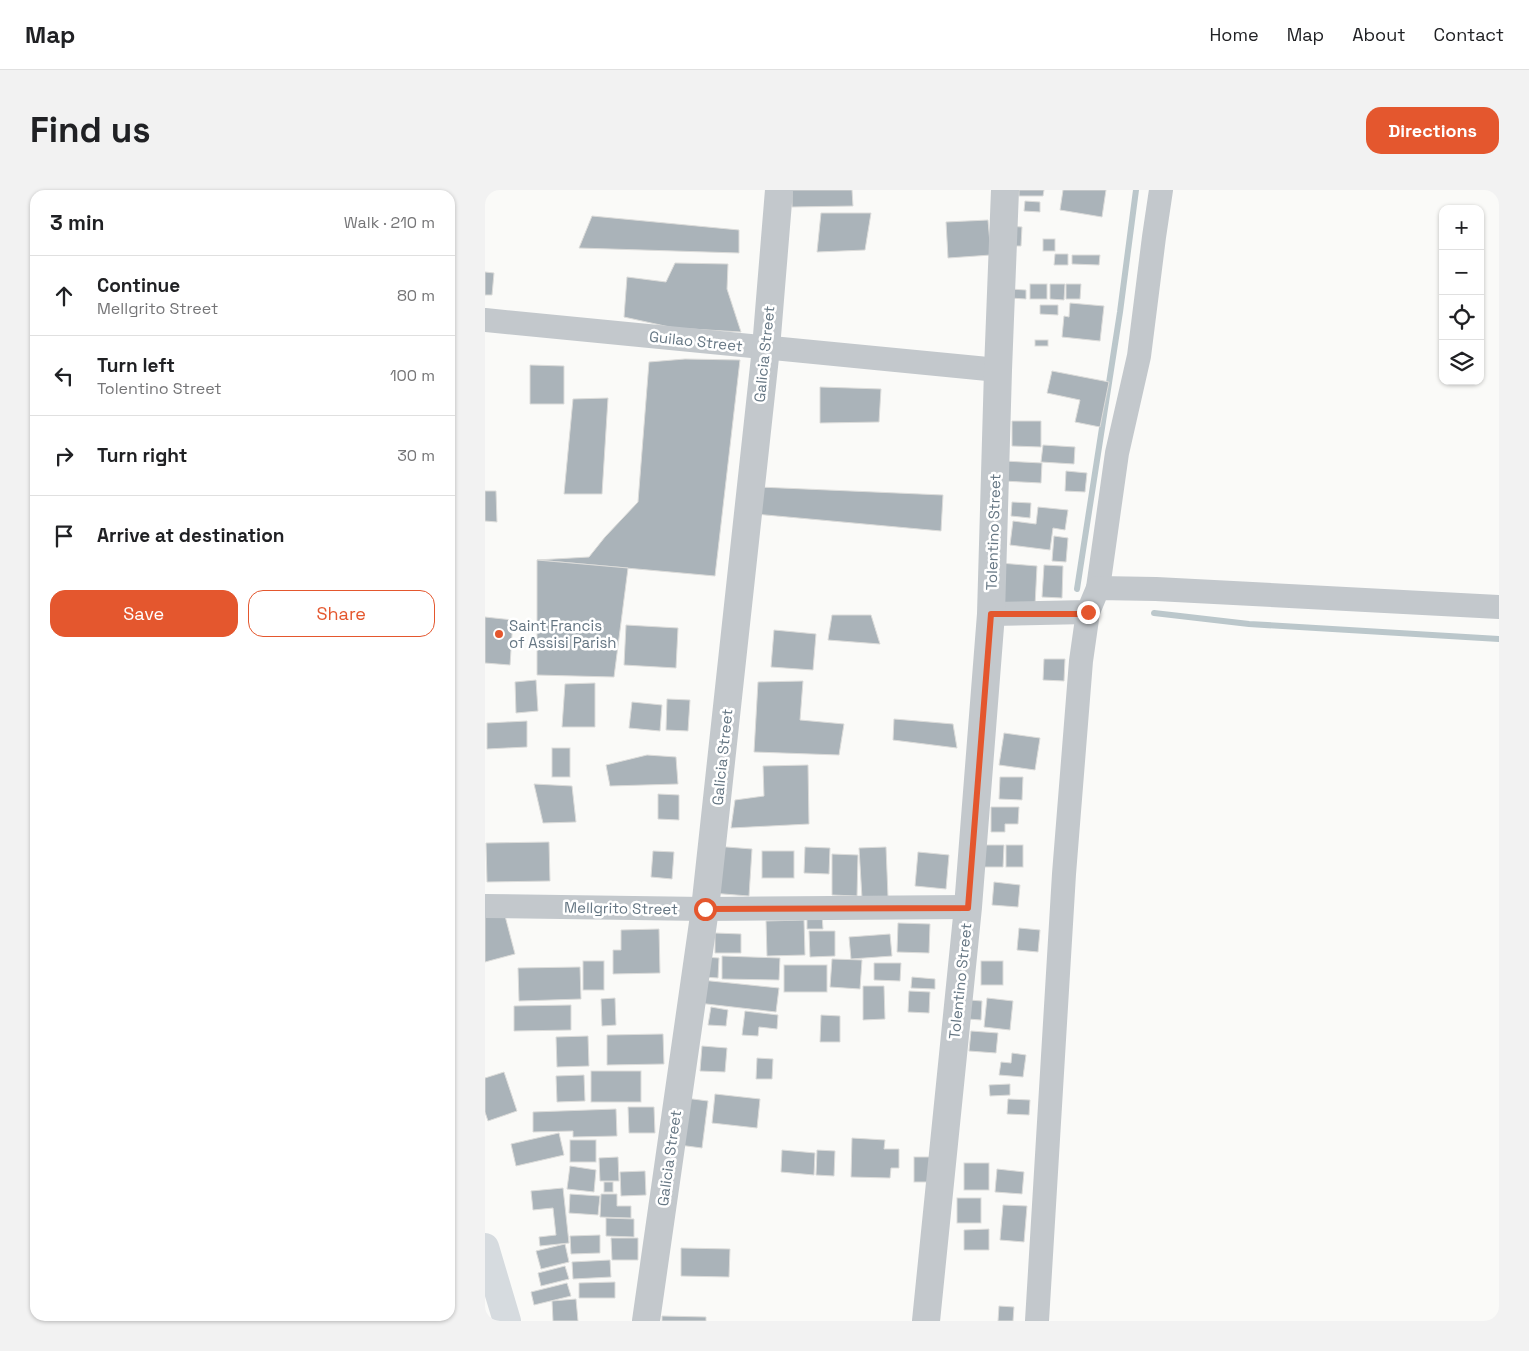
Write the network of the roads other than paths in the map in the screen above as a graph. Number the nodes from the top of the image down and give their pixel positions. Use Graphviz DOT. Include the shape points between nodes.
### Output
graph roads {
  1 [pos="779,190"];
  2 [pos="1005,190"];
  3 [pos="1161,190"];
  4 [pos="485,320"];
  5 [pos="766,348"];
  6 [pos="997,370"];
  7 [pos="1098,588"];
  8 [pos="1499,608"];
  9 [pos="1088,612"];
  10 [pos="991,614"];
  11 [pos="485,906"];
  12 [pos="968,908"];
  13 [pos="705,909"];
  14 [pos="485,1248"];
  15 [pos="507,1321"];
  16 [pos="646,1321"];
  17 [pos="926,1321"];
  18 [pos="1037,1321"];
  1 -- 5 [label="street, Galicia Street"];
  2 -- 6 [label="street, Tolentino Street"];
  3 -- 7 [label="street" via="1139,356 1117,453"];
  4 -- 5 [label="street, Guilao Street"];
  5 -- 6 [label="street, Guilao Street"];
  5 -- 13 [label="street, Galicia Street"];
  6 -- 10 [label="street, Tolentino Street"];
  7 -- 8 [label="street" via="1156,588"];
  7 -- 9 [label="street"];
  9 -- 10 [label="street"];
  9 -- 18 [label="street" via="1081,661 1064,874"];
  10 -- 12 [label="street, Tolentino Street"];
  11 -- 13 [label="street, Mellgrito Street"];
  12 -- 13 [label="street, Mellgrito Street"];
  12 -- 17 [label="street, Tolentino Street"];
  13 -- 16 [label="street, Galicia Street"];
  14 -- 15 [label="highway"];
}
